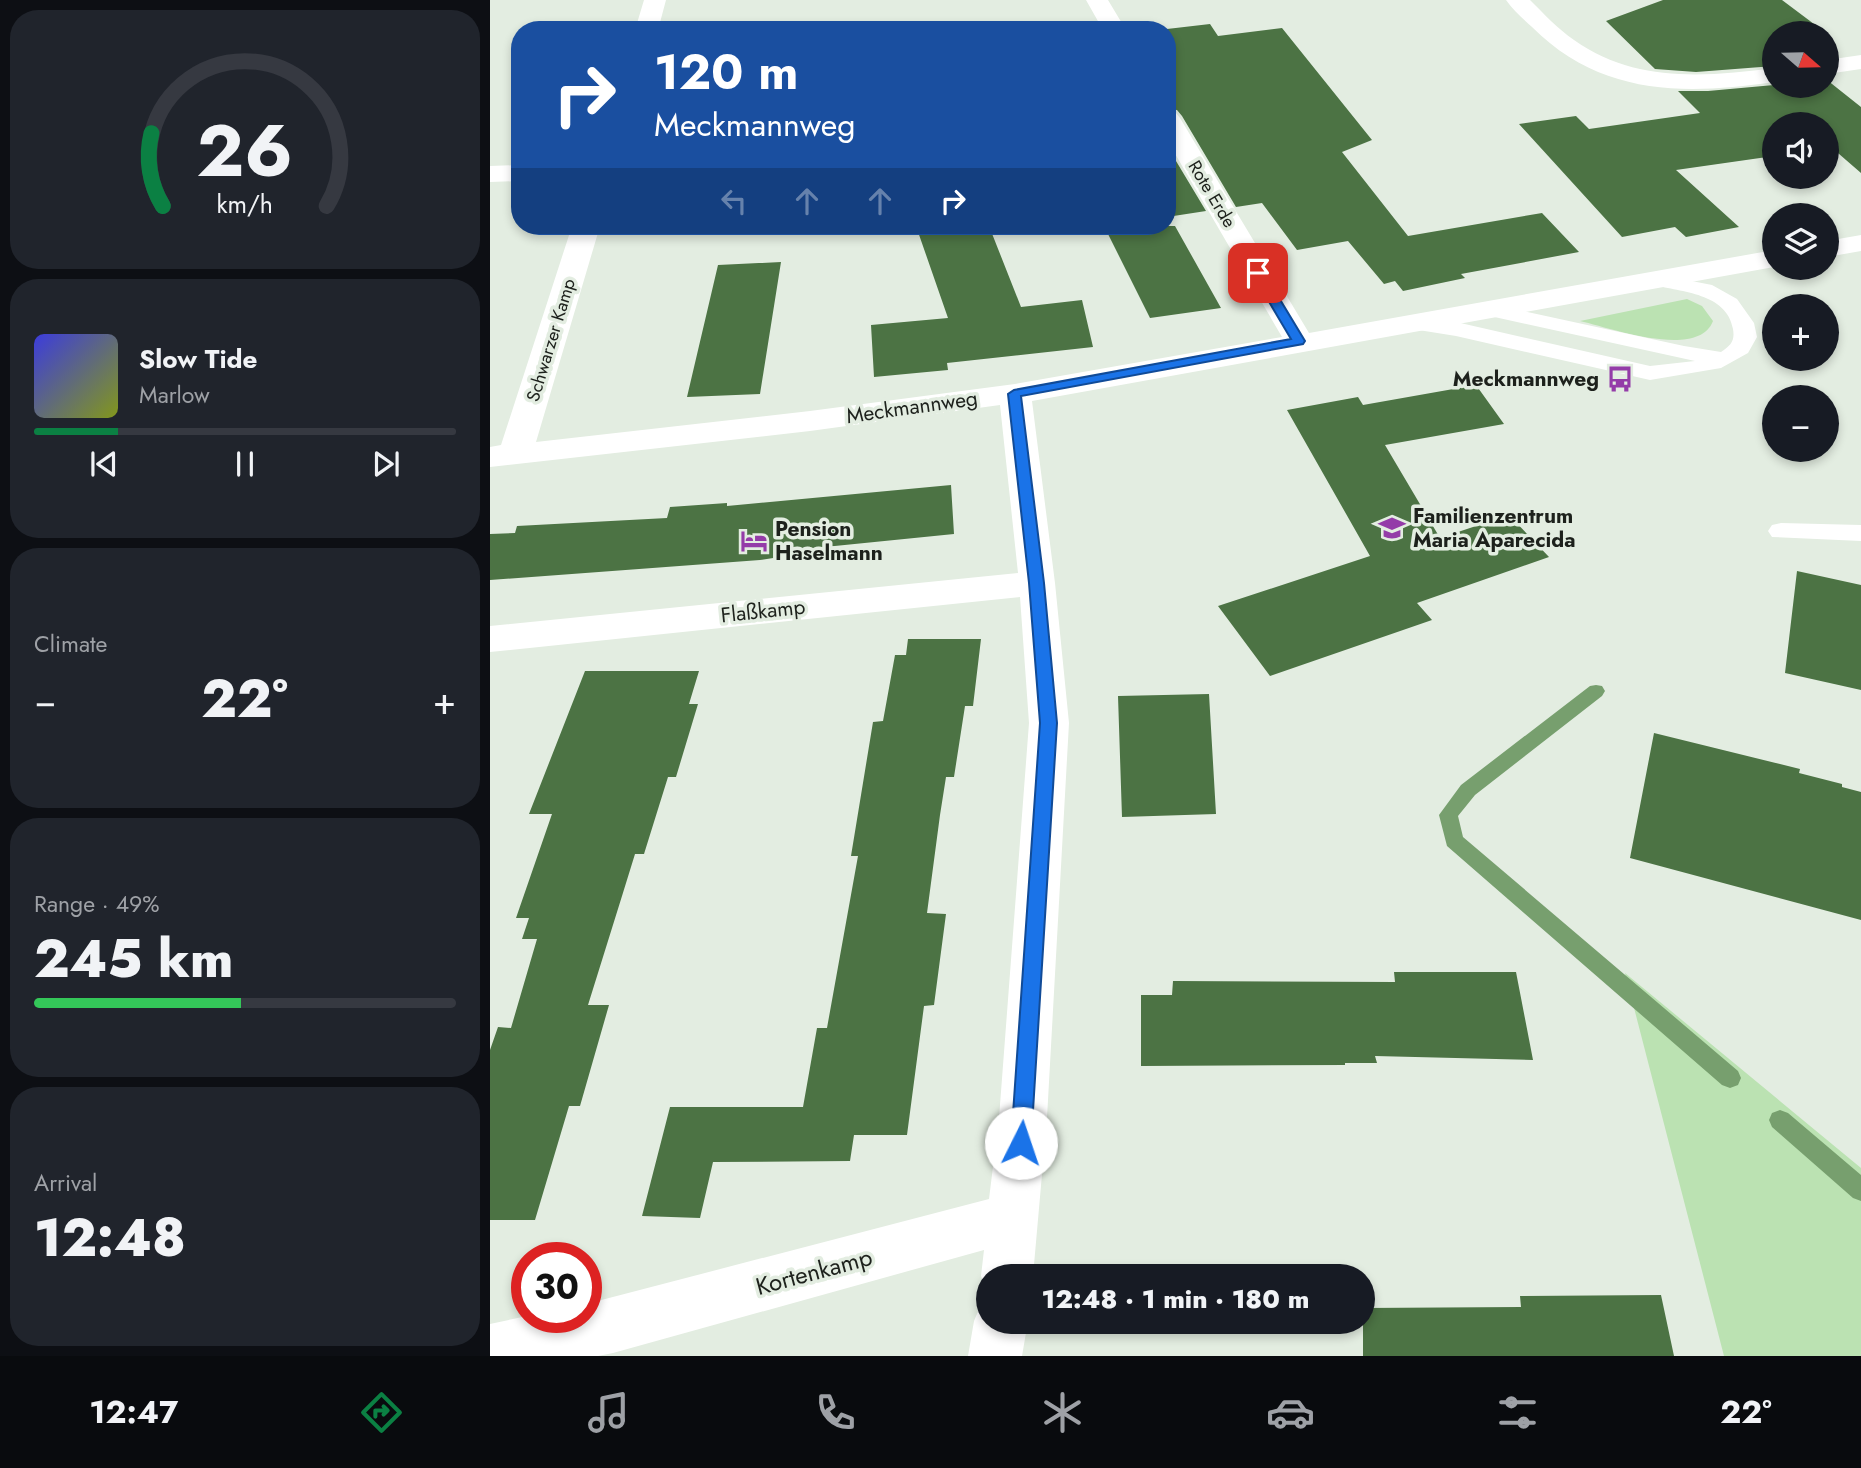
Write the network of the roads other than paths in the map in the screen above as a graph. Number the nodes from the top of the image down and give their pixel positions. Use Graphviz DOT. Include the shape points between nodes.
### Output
graph roads {
  1 [pos="655,0"];
  2 [pos="1097,0"];
  3 [pos="1517,0"];
  4 [pos="649,21"];
  5 [pos="1110,21"];
  6 [pos="1861,62"];
  7 [pos="1839,65"];
  8 [pos="1762,76"];
  9 [pos="1176,133"];
  10 [pos="511,173"];
  11 [pos="490,174"];
  12 [pos="583,235"];
  13 [pos="1861,243"];
  14 [pos="1839,247"];
  15 [pos="1762,261"];
  16 [pos="1661,281"];
  17 [pos="1490,310"];
  18 [pos="1415,323"];
  19 [pos="1299,341"];
  20 [pos="1733,354"];
  21 [pos="1014,394"];
  22 [pos="503,456"];
  23 [pos="1781,531"];
  24 [pos="1861,533"];
  25 [pos="1037,583"];
  26 [pos="490,639"];
  27 [pos="1015,1217"];
  28 [pos="1009,1264"];
  29 [pos="1000,1334"];
  30 [pos="607,1341"];
  31 [pos="490,1351"];
  32 [pos="996,1356"];
  1 -- 4 [label="street"];
  2 -- 5 [label="street"];
  3 -- 8 [label="street" via="1567,46 1611,70 1693,84"];
  6 -- 7 [label="street"];
  9 -- 19 [label="street, Rote Erde"];
  10 -- 11 [label="street"];
  12 -- 22 [label="street, Schwarzer Kamp"];
  13 -- 14 [label="street"];
  15 -- 16 [label="street, Meckmannweg"];
  16 -- 17 [label="street, Meckmannweg"];
  16 -- 20 [label="lane, Meckmannweg" via="1717,295 1736,311 1747,331 1744,344"];
  17 -- 18 [label="street, Meckmannweg"];
  17 -- 20 [label="lane" via="1684,353"];
  18 -- 19 [label="street, Meckmannweg"];
  18 -- 20 [label="lane, Meckmannweg" via="1650,373 1716,363"];
  19 -- 21 [label="street, Meckmannweg"];
  21 -- 22 [label="street, Meckmannweg"];
  21 -- 25 [label="street"];
  23 -- 24 [label="lane"];
  25 -- 26 [label="street, Flaßkamp"];
  25 -- 27 [label="street" via="1049,723"];
  27 -- 28 [label="street"];
  27 -- 30 [label="street, Kortenkamp"];
  29 -- 32 [label="street"];
  30 -- 31 [label="street, Kortenkamp"];
}
